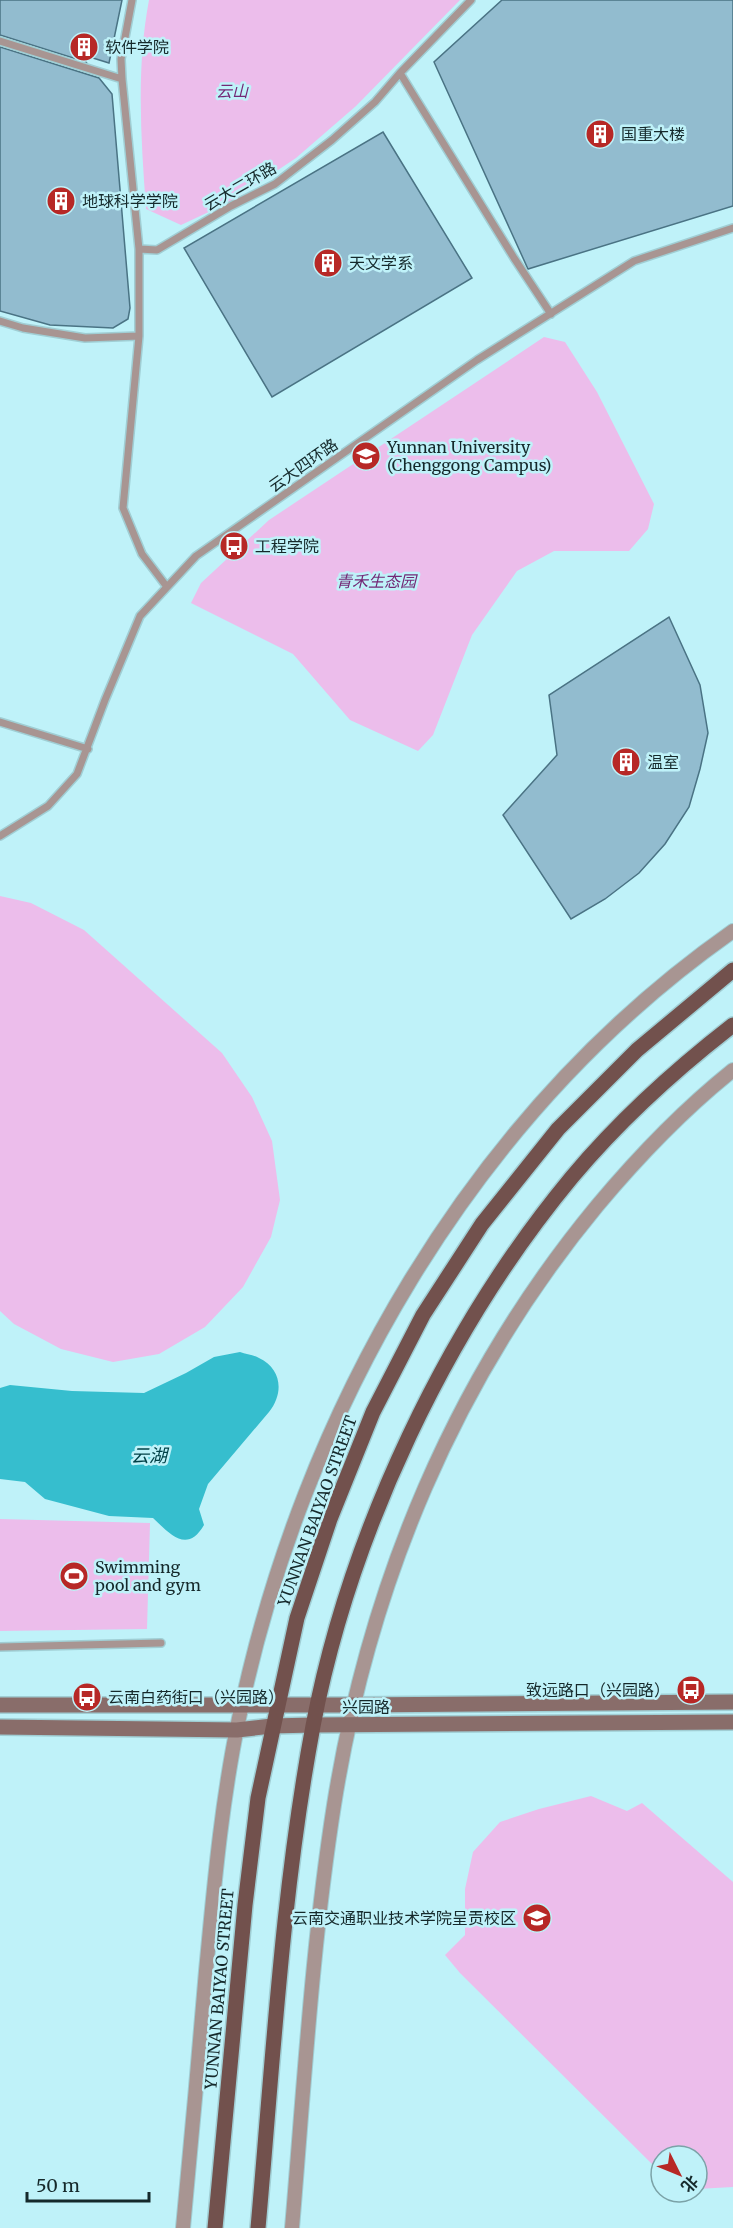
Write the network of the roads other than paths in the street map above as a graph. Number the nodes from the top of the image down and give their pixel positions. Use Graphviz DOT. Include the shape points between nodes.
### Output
graph roads {
  1 [pos="132,0"];
  2 [pos="471,0"];
  3 [pos="0,42"];
  4 [pos="400,73"];
  5 [pos="122,79"];
  6 [pos="733,228"];
  7 [pos="139,249"];
  8 [pos="551,314"];
  9 [pos="0,321"];
  10 [pos="138,336"];
  11 [pos="167,587"];
  12 [pos="0,722"];
  13 [pos="88,749"];
  14 [pos="0,836"];
  15 [pos="733,931"];
  16 [pos="733,970"];
  17 [pos="733,1025"];
  18 [pos="733,1070"];
  19 [pos="160,1643"];
  20 [pos="0,1647"];
  21 [pos="733,1702"];
  22 [pos="0,1705"];
  23 [pos="242,1705"];
  24 [pos="277,1705"];
  25 [pos="318,1705"];
  26 [pos="355,1705"];
  27 [pos="733,1722"];
  28 [pos="314,1725"];
  29 [pos="272,1726"];
  30 [pos="350,1726"];
  31 [pos="0,1727"];
  32 [pos="237,1730"];
  33 [pos="183,2228"];
  34 [pos="215,2228"];
  35 [pos="258,2228"];
  36 [pos="292,2228"];
  1 -- 5 [label="lane" via="121,59"];
  2 -- 4 [label="lane, 云大二环路"];
  3 -- 5 [label="lane"];
  4 -- 7 [label="lane, 云大二环路" via="375,102 275,184 157,250"];
  4 -- 8 [label="lane"];
  5 -- 7 [label="lane"];
  6 -- 8 [label="lane, 云大四环路" via="634,261"];
  7 -- 10 [label="lane"];
  8 -- 11 [label="lane, 云大四环路" via="477,360 196,556"];
  9 -- 10 [label="lane" via="85,338"];
  10 -- 11 [label="lane" via="123,508 141,554"];
  11 -- 13 [label="lane, 云大四环路" via="140,616"];
  12 -- 13 [label="lane"];
  13 -- 14 [label="lane, 云大四环路" via="76,774 48,806"];
  15 -- 23 [label="street" via="646,998 565,1076 491,1161 427,1253 366,1357 323,1451 288,1541"];
  16 -- 24 [label="main road, YUNNAN BAIYAO STREET" via="636,1050 558,1129 482,1224 423,1315 373,1412 330,1519 297,1618"];
  17 -- 25 [label="main road" via="636,1108 572,1177 466,1327 386,1487 336,1634"];
  18 -- 26 [label="street" via="707,1090 634,1162 562,1249 507,1329 463,1407 420,1497 395,1559 366,1652"];
  19 -- 20 [label="lane"];
  21 -- 26 [label="main road, 兴园路"];
  22 -- 23 [label="main road, 兴园路"];
  23 -- 24 [label="main road, 兴园路"];
  23 -- 32 [label="street"];
  24 -- 25 [label="main road, 兴园路"];
  24 -- 29 [label="main road, YUNNAN BAIYAO STREET"];
  25 -- 26 [label="main road, 兴园路"];
  25 -- 28 [label="main road"];
  26 -- 30 [label="street"];
  27 -- 30 [label="main road, 兴园路"];
  28 -- 29 [label="main road, 兴园路"];
  28 -- 30 [label="main road, 兴园路"];
  28 -- 35 [label="main road" via="289,1889"];
  29 -- 32 [label="main road, 兴园路"];
  29 -- 34 [label="main road, YUNNAN BAIYAO STREET" via="258,1798 245,1905"];
  30 -- 36 [label="street" via="334,1803 322,1895"];
  31 -- 32 [label="main road, 兴园路"];
  32 -- 33 [label="street" via="223,1807"];
}
